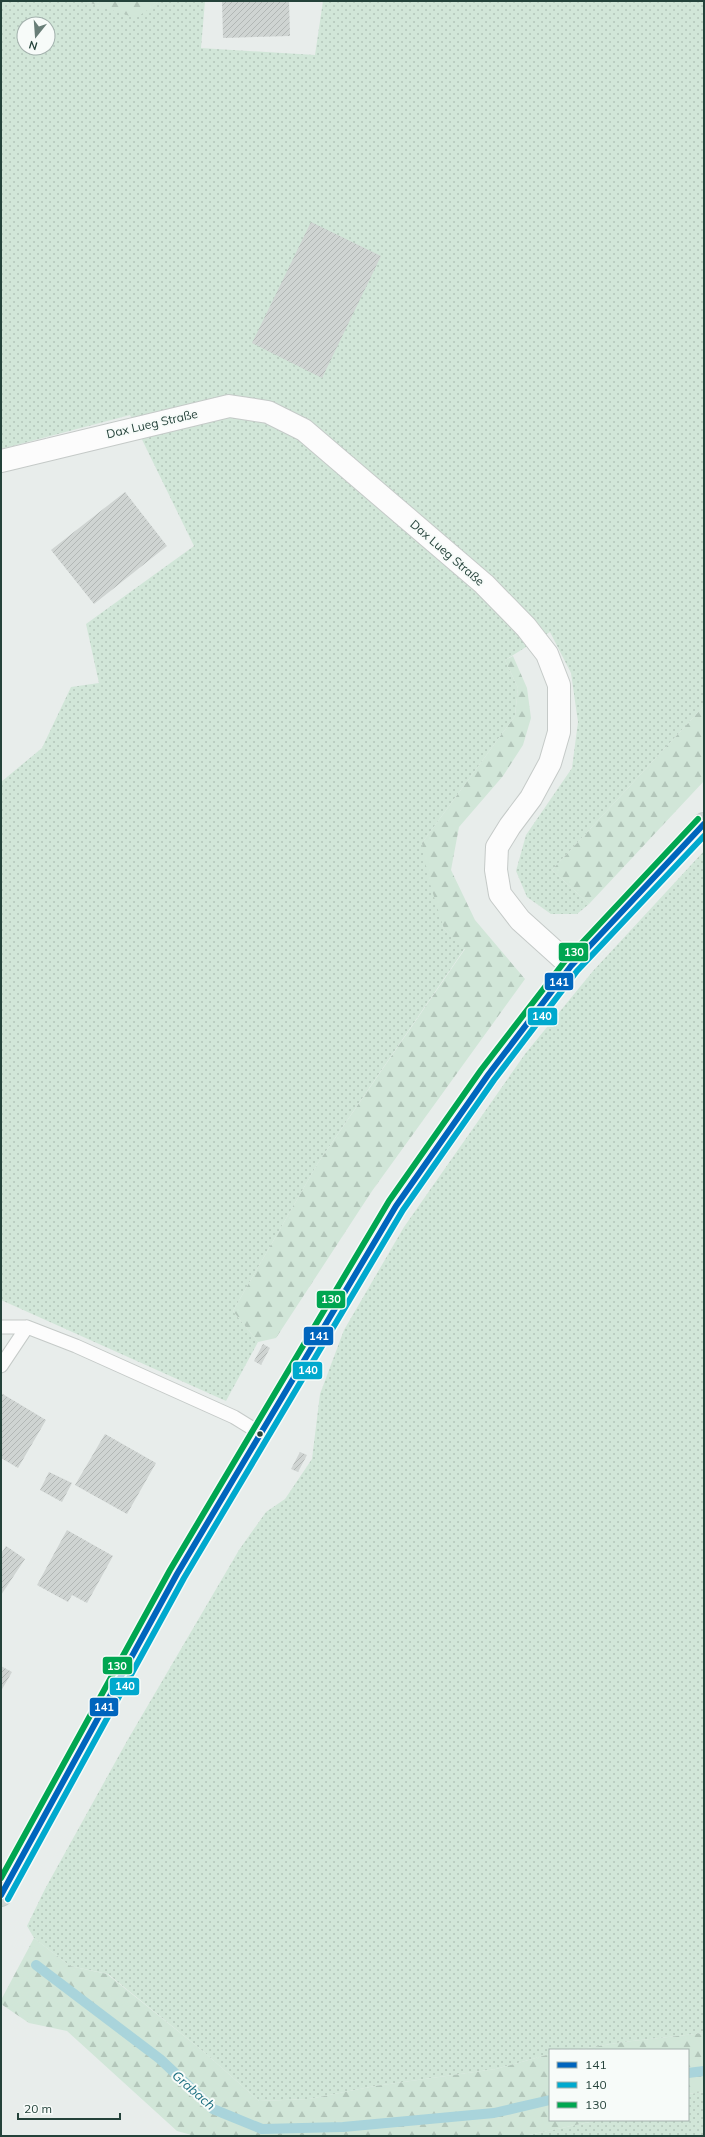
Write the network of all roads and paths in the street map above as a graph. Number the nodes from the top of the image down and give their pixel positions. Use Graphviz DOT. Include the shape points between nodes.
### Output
graph roads {
  1 [pos="1,461"];
  2 [pos="704,824"];
  3 [pos="570,966"];
  4 [pos="1,1327"];
  5 [pos="27,1327"];
  6 [pos="1,1366"];
  7 [pos="260,1433"];
  8 [pos="1,1895"];
  1 -- 3 [label="street, Dax Lueg Straße" via="229,406 268,412 304,430 484,584 526,627 547,654 559,685 558,732 550,763 531,798 498,847 496,870 500,894 520,920"];
  2 -- 3 [label="main road"];
  3 -- 7 [label="main road" via="488,1075 396,1206"];
  4 -- 5 [label="lane"];
  5 -- 6 [label="lane"];
  5 -- 7 [label="lane" via="76,1346 234,1417"];
  7 -- 8 [label="main road" via="177,1574"];
}
